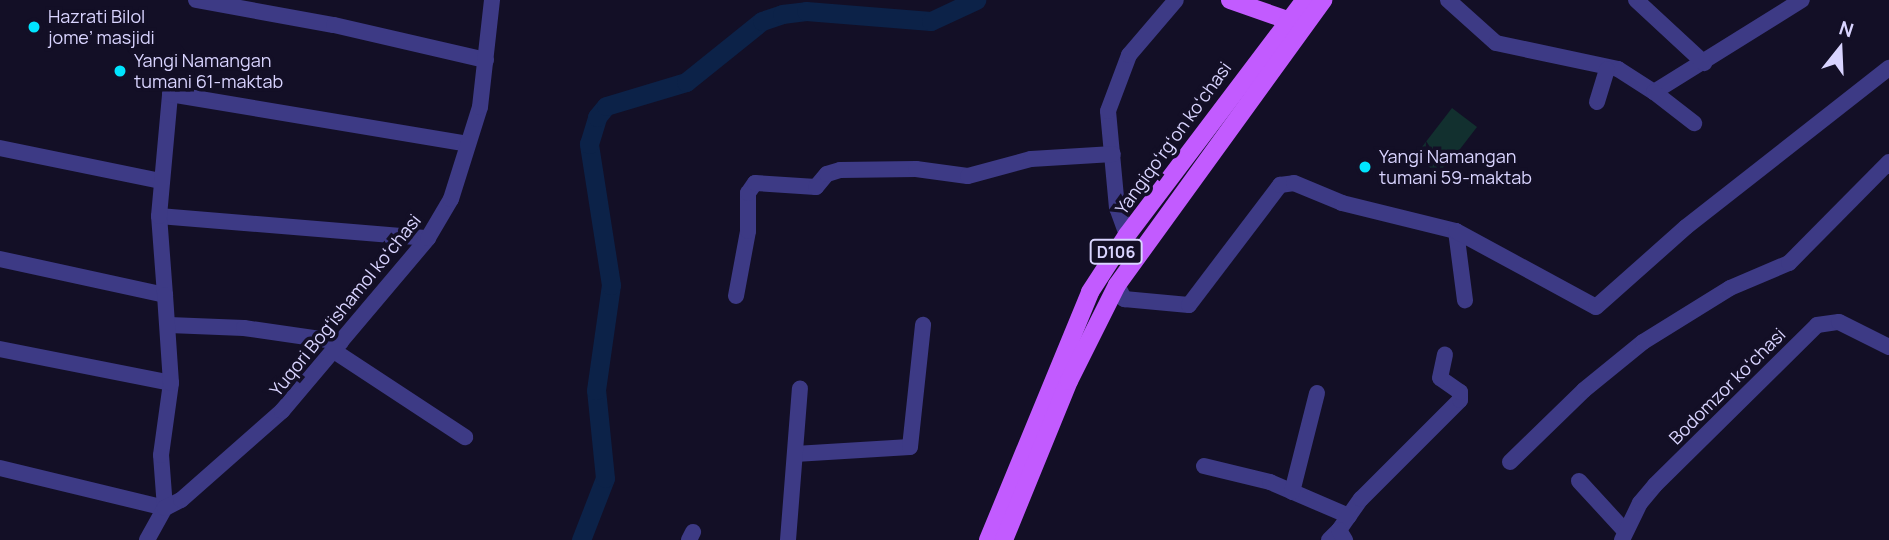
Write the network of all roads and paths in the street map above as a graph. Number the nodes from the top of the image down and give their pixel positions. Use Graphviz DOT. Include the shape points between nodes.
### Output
graph roads {
  1 [pos="196,0"];
  2 [pos="492,0"];
  3 [pos="1176,0"];
  4 [pos="1230,0"];
  5 [pos="1305,0"];
  6 [pos="1323,0"];
  7 [pos="1448,0"];
  8 [pos="1636,0"];
  9 [pos="1802,0"];
  10 [pos="1295,22"];
  11 [pos="486,61"];
  12 [pos="1704,63"];
  13 [pos="1889,68"];
  14 [pos="1607,69"];
  15 [pos="1654,92"];
  16 [pos="1597,102"];
  17 [pos="1694,123"];
  18 [pos="468,144"];
  19 [pos="0,148"];
  20 [pos="1112,154"];
  21 [pos="1889,162"];
  22 [pos="161,181"];
  23 [pos="159,216"];
  24 [pos="1456,231"];
  25 [pos="1127,235"];
  26 [pos="428,238"];
  27 [pos="0,259"];
  28 [pos="1117,285"];
  29 [pos="166,295"];
  30 [pos="736,296"];
  31 [pos="1465,300"];
  32 [pos="169,325"];
  33 [pos="923,325"];
  34 [pos="337,347"];
  35 [pos="1889,347"];
  36 [pos="0,349"];
  37 [pos="1445,355"];
  38 [pos="171,383"];
  39 [pos="800,388"];
  40 [pos="1317,393"];
  41 [pos="465,437"];
  42 [pos="795,454"];
  43 [pos="1510,462"];
  44 [pos="1204,466"];
  45 [pos="0,468"];
  46 [pos="1579,481"];
  47 [pos="1292,492"];
  48 [pos="165,508"];
  49 [pos="1341,532"];
  50 [pos="1624,536"];
  51 [pos="147,540"];
  52 [pos="788,540"];
  53 [pos="988,540"];
  54 [pos="1004,540"];
  1 -- 11 [label="street" via="334,25"];
  2 -- 11 [label="street, Yuqori Bogʻishamol koʻchasi"];
  3 -- 20 [label="street" via="1153,23 1121,71 1108,111"];
  4 -- 10 [label="main road"];
  5 -- 10 [label="main road, Yangiqoʻrgʻon koʻchasi / D106"];
  6 -- 10 [label="main road, Yangiqoʻrgʻon koʻchasi / D106"];
  7 -- 14 [label="street" via="1496,43"];
  8 -- 12 [label="street"];
  9 -- 12 [label="street"];
  10 -- 25 [label="main road, Yangiqoʻrgʻon koʻchasi / D106"];
  10 -- 28 [label="main road, Yangiqoʻrgʻon koʻchasi / D106"];
  11 -- 18 [label="street, Yuqori Bogʻishamol koʻchasi" via="480,107"];
  12 -- 15 [label="street"];
  13 -- 24 [label="street" via="1686,227 1596,307"];
  14 -- 15 [label="street" via="1629,74"];
  14 -- 16 [label="street"];
  15 -- 17 [label="street"];
  18 -- 22 [label="street" via="170,94"];
  18 -- 26 [label="street, Yuqori Bogʻishamol koʻchasi" via="450,199"];
  19 -- 22 [label="street"];
  20 -- 25 [label="street" via="1117,208"];
  20 -- 30 [label="street" via="1031,159 968,176 916,169 840,170 827,174 816,187 755,183 749,189 748,231"];
  21 -- 43 [label="street" via="1789,263 1730,288 1643,342 1584,390"];
  22 -- 23 [label="street"];
  23 -- 26 [label="street"];
  23 -- 29 [label="street"];
  24 -- 28 [label="street" via="1342,203 1285,183 1189,305 1124,299"];
  24 -- 31 [label="street"];
  25 -- 53 [label="main road, Yangiqoʻrgʻon koʻchasi / D106" via="1090,292"];
  26 -- 34 [label="street, Yuqori Bogʻishamol koʻchasi"];
  27 -- 29 [label="street"];
  28 -- 54 [label="main road, Yangiqoʻrgʻon koʻchasi / D106" via="1069,381"];
  29 -- 32 [label="street"];
  32 -- 34 [label="street" via="244,328"];
  32 -- 38 [label="street"];
  33 -- 42 [label="street" via="910,447"];
  34 -- 41 [label="street"];
  34 -- 48 [label="street, Yuqori Bogʻishamol koʻchasi" via="255,437 181,500"];
  35 -- 50 [label="street, Bodomzor koʻchasi" via="1839,322 1817,325 1655,485"];
  36 -- 38 [label="street"];
  37 -- 49 [label="street" via="1440,378 1460,392 1460,400"];
  38 -- 48 [label="street" via="161,455"];
  39 -- 42 [label="street"];
  40 -- 47 [label="street"];
  42 -- 52 [label="street"];
  44 -- 47 [label="street" via="1225,468"];
  45 -- 48 [label="street"];
  46 -- 50 [label="street"];
  47 -- 49 [label="street"];
  48 -- 51 [label="street, Yuqori Bogʻishamol koʻchasi"];
}
